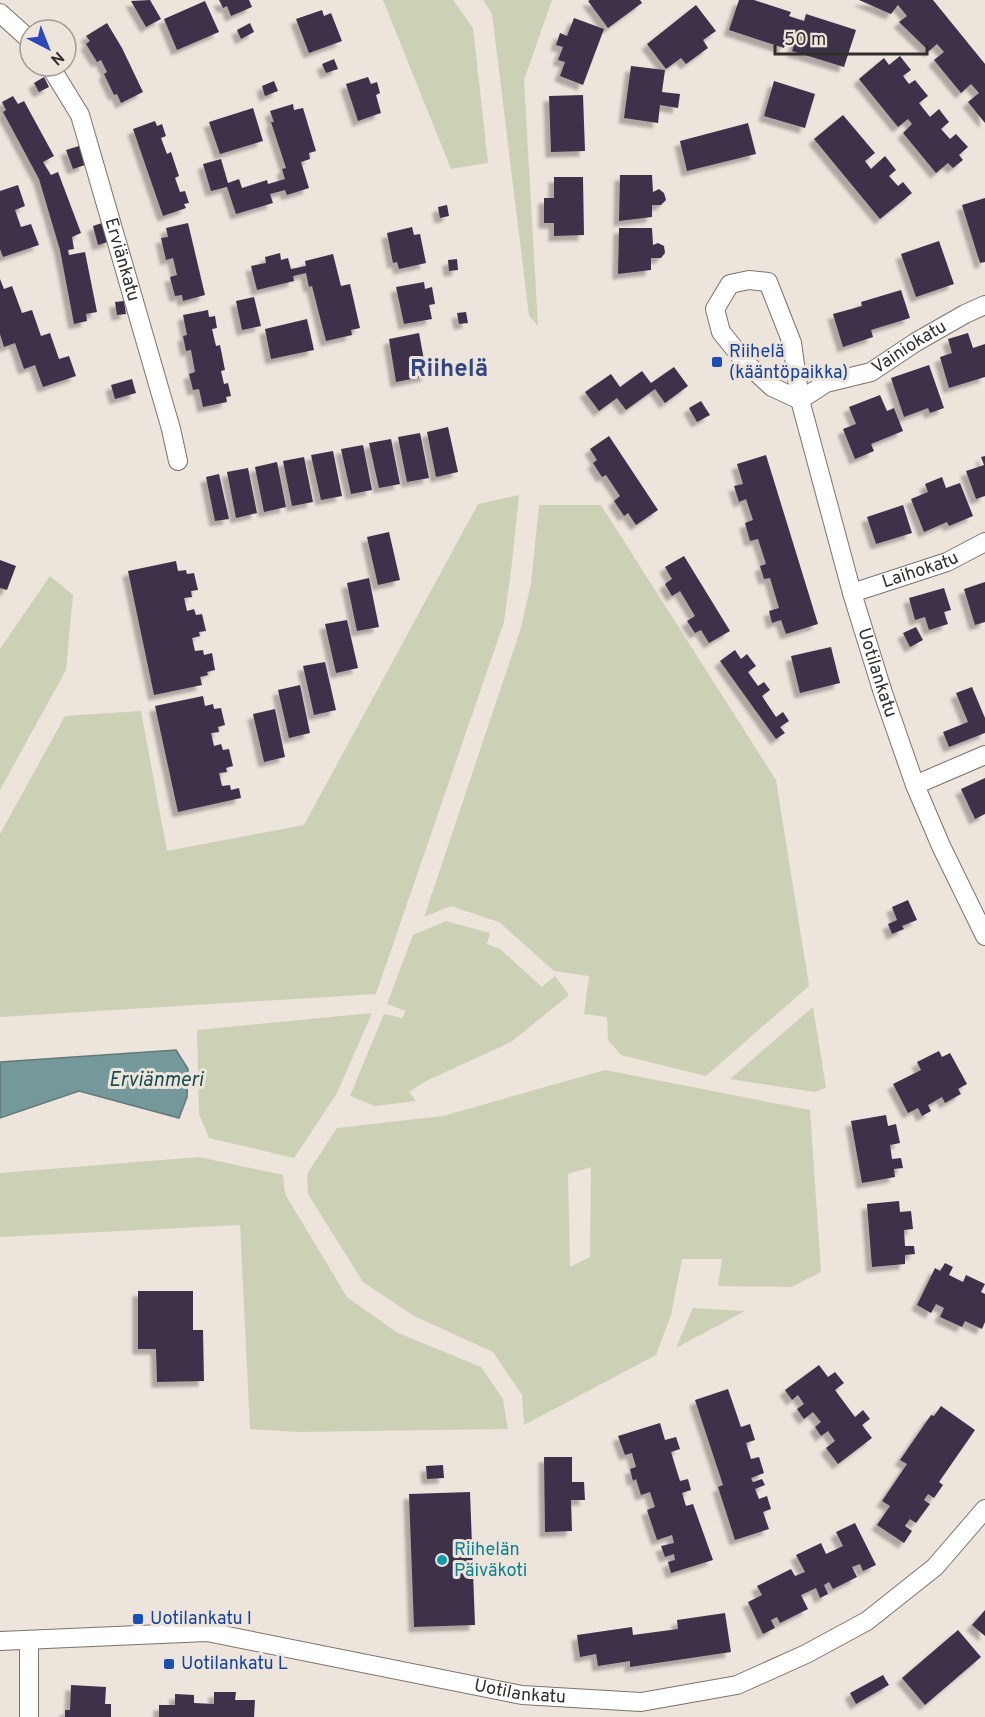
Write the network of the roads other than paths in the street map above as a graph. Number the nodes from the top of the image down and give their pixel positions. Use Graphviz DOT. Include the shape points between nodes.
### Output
graph roads {
  1 [pos="0,13"];
  2 [pos="18,29"];
  3 [pos="57,78"];
  4 [pos="985,305"];
  5 [pos="800,400"];
  6 [pos="178,461"];
  7 [pos="985,542"];
  8 [pos="852,593"];
  9 [pos="985,755"];
  10 [pos="915,785"];
  11 [pos="985,936"];
  12 [pos="985,1509"];
  13 [pos="0,1641"];
  14 [pos="28,1641"];
  15 [pos="641,1709"];
  16 [pos="29,1717"];
  1 -- 2 [label="street"];
  3 -- 6 [label="street, Erviänkatu" via="80,115"];
  4 -- 5 [label="street, Vainiokatu" via="916,342 871,372 826,383"];
  5 -- 5 [label="street, Uotilankatu" via="792,343 768,282 730,284 714,309 721,332 772,387"];
  5 -- 8 [label="street, Uotilankatu"];
  7 -- 8 [label="street, Laihokatu" via="947,562"];
  8 -- 10 [label="street, Uotilankatu"];
  9 -- 10 [label="street"];
  10 -- 11 [label="street, Uotilankatu"];
  12 -- 15 [label="street, Uotilankatu" via="935,1568 867,1621 737,1685"];
  13 -- 14 [label="street, Uotilankatu"];
  14 -- 15 [label="street, Uotilankatu" via="207,1632 522,1695"];
  14 -- 16 [label="street"];
}
